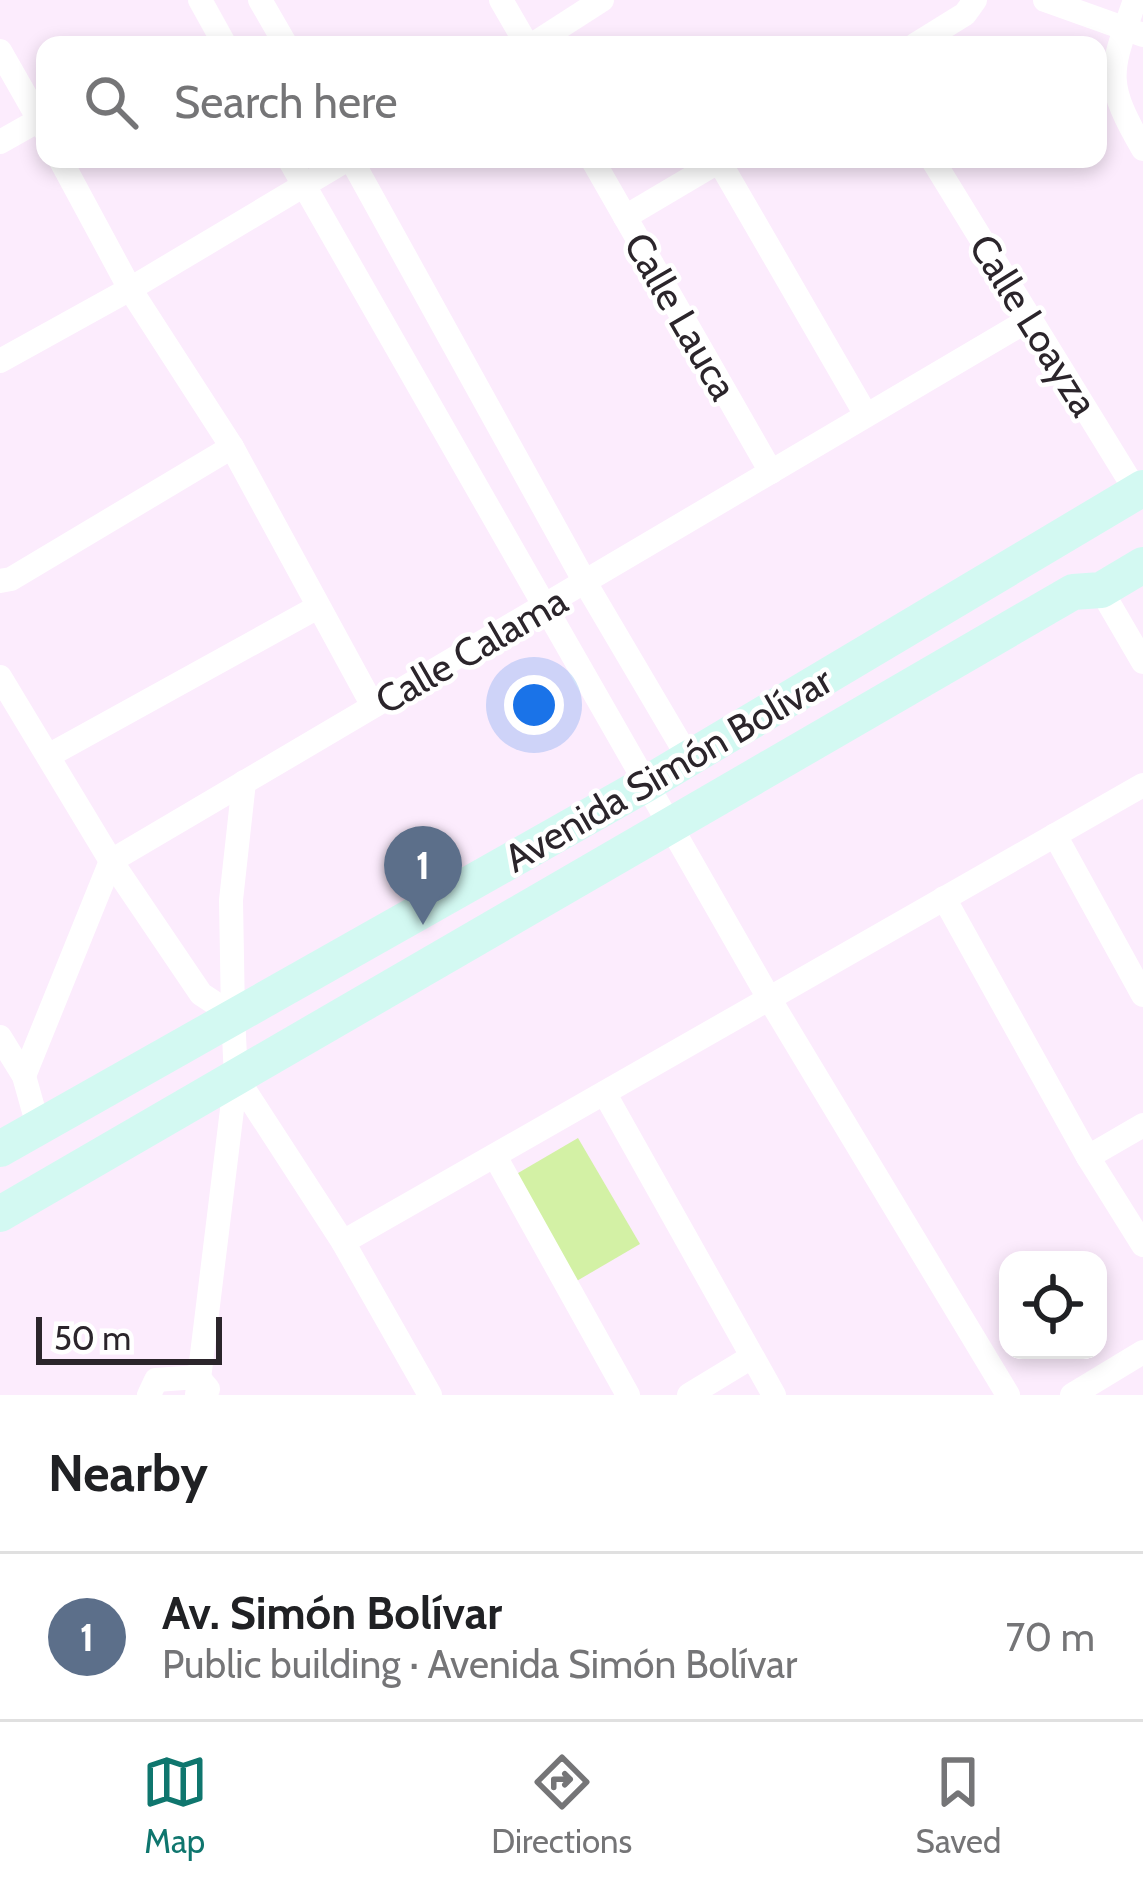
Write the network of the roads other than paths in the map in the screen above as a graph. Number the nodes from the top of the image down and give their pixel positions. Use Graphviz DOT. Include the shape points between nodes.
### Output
graph roads {
  1 [pos="200,0"];
  2 [pos="260,0"];
  3 [pos="500,0"];
  4 [pos="602,0"];
  5 [pos="975,0"];
  6 [pos="1045,0"];
  7 [pos="1135,0"];
  8 [pos="1134,33"];
  9 [pos="220,36"];
  10 [pos="281,36"];
  11 [pos="524,36"];
  12 [pos="544,36"];
  13 [pos="929,36"];
  14 [pos="0,51"];
  15 [pos="36,114"];
  16 [pos="36,127"];
  17 [pos="0,142"];
  18 [pos="1143,149"];
  19 [pos="65,168"];
  20 [pos="295,168"];
  21 [pos="334,168"];
  22 [pos="355,168"];
  23 [pos="597,168"];
  24 [pos="708,168"];
  25 [pos="726,168"];
  26 [pos="938,168"];
  27 [pos="304,185"];
  28 [pos="625,217"];
  29 [pos="130,289"];
  30 [pos="1030,319"];
  31 [pos="0,361"];
  32 [pos="866,415"];
  33 [pos="232,447"];
  34 [pos="771,472"];
  35 [pos="1140,489"];
  36 [pos="1143,565"];
  37 [pos="0,581"];
  38 [pos="586,584"];
  39 [pos="1101,590"];
  40 [pos="545,607"];
  41 [pos="316,608"];
  42 [pos="1143,662"];
  43 [pos="0,677"];
  44 [pos="373,706"];
  45 [pos="48,756"];
  46 [pos="688,757"];
  47 [pos="244,782"];
  48 [pos="646,784"];
  49 [pos="1143,785"];
  50 [pos="673,825"];
  51 [pos="1055,835"];
  52 [pos="112,861"];
  53 [pos="944,898"];
  54 [pos="1143,995"];
  55 [pos="770,1000"];
  56 [pos="232,1015"];
  57 [pos="0,1037"];
  58 [pos="24,1076"];
  59 [pos="236,1077"];
  60 [pos="605,1094"];
  61 [pos="1143,1125"];
  62 [pos="38,1126"];
  63 [pos="0,1149"];
  64 [pos="1088,1157"];
  65 [pos="496,1158"];
  66 [pos="0,1214"];
  67 [pos="343,1243"];
  68 [pos="1143,1245"];
  69 [pos="1143,1352"];
  70 [pos="750,1358"];
  71 [pos="203,1389"];
  72 [pos="149,1395"];
  73 [pos="430,1395"];
  74 [pos="628,1395"];
  75 [pos="689,1395"];
  76 [pos="774,1395"];
  77 [pos="1008,1395"];
  78 [pos="1072,1395"];
  1 -- 9 [label="street"];
  2 -- 10 [label="street"];
  3 -- 11 [label="street"];
  4 -- 12 [label="street"];
  5 -- 13 [label="street"];
  6 -- 8 [label="street"];
  7 -- 8 [label="street"];
  8 -- 18 [label="street" via="1113,71 1114,96"];
  14 -- 15 [label="street"];
  16 -- 17 [label="street"];
  19 -- 29 [label="street"];
  20 -- 27 [label="street"];
  21 -- 27 [label="street"];
  22 -- 38 [label="street"];
  23 -- 28 [label="street, Calle Lauca"];
  24 -- 28 [label="street"];
  25 -- 32 [label="street"];
  26 -- 30 [label="street, Calle Loayza"];
  27 -- 29 [label="street"];
  27 -- 40 [label="street"];
  28 -- 34 [label="street, Calle Lauca"];
  29 -- 31 [label="street"];
  29 -- 33 [label="street"];
  30 -- 32 [label="street, Calle Calama"];
  30 -- 35 [label="street, Calle Loayza"];
  32 -- 34 [label="street, Calle Calama"];
  33 -- 37 [label="street"];
  33 -- 41 [label="street"];
  34 -- 38 [label="street, Calle Calama"];
  35 -- 46 [label="street, Avenida Simón Bolívar"];
  36 -- 39 [label="street, Avenida Simón Bolívar"];
  38 -- 40 [label="street, Calle Calama"];
  38 -- 46 [label="street"];
  39 -- 42 [label="street"];
  39 -- 50 [label="street, Avenida Simón Bolívar" via="1073,592"];
  40 -- 44 [label="street, Calle Calama"];
  40 -- 48 [label="street"];
  41 -- 44 [label="street"];
  41 -- 45 [label="street"];
  43 -- 45 [label="street"];
  44 -- 47 [label="street, Calle Calama"];
  45 -- 52 [label="street"];
  46 -- 48 [label="street, Avenida Simón Bolívar"];
  47 -- 52 [label="street, Calle Calama"];
  47 -- 56 [label="street" via="231,900"];
  48 -- 50 [label="street"];
  48 -- 56 [label="street, Avenida Simón Bolívar"];
  49 -- 51 [label="street"];
  50 -- 55 [label="street"];
  50 -- 59 [label="street, Avenida Simón Bolívar"];
  51 -- 53 [label="street"];
  51 -- 54 [label="street"];
  52 -- 56 [label="street" via="201,994"];
  52 -- 58 [label="street"];
  53 -- 55 [label="street"];
  53 -- 64 [label="street"];
  55 -- 60 [label="street"];
  55 -- 77 [label="street"];
  56 -- 59 [label="street"];
  56 -- 62 [label="street, Avenida Simón Bolívar"];
  57 -- 58 [label="street"];
  58 -- 62 [label="street"];
  59 -- 66 [label="street, Avenida Simón Bolívar"];
  59 -- 67 [label="street"];
  59 -- 71 [label="street"];
  60 -- 65 [label="street"];
  60 -- 70 [label="street"];
  61 -- 64 [label="street"];
  62 -- 63 [label="street, Avenida Simón Bolívar"];
  64 -- 68 [label="street"];
  65 -- 67 [label="street"];
  65 -- 74 [label="street"];
  67 -- 73 [label="street"];
  69 -- 78 [label="street"];
  70 -- 75 [label="street"];
  70 -- 76 [label="street"];
  71 -- 72 [label="street" via="171,1376 156,1380"];
}
